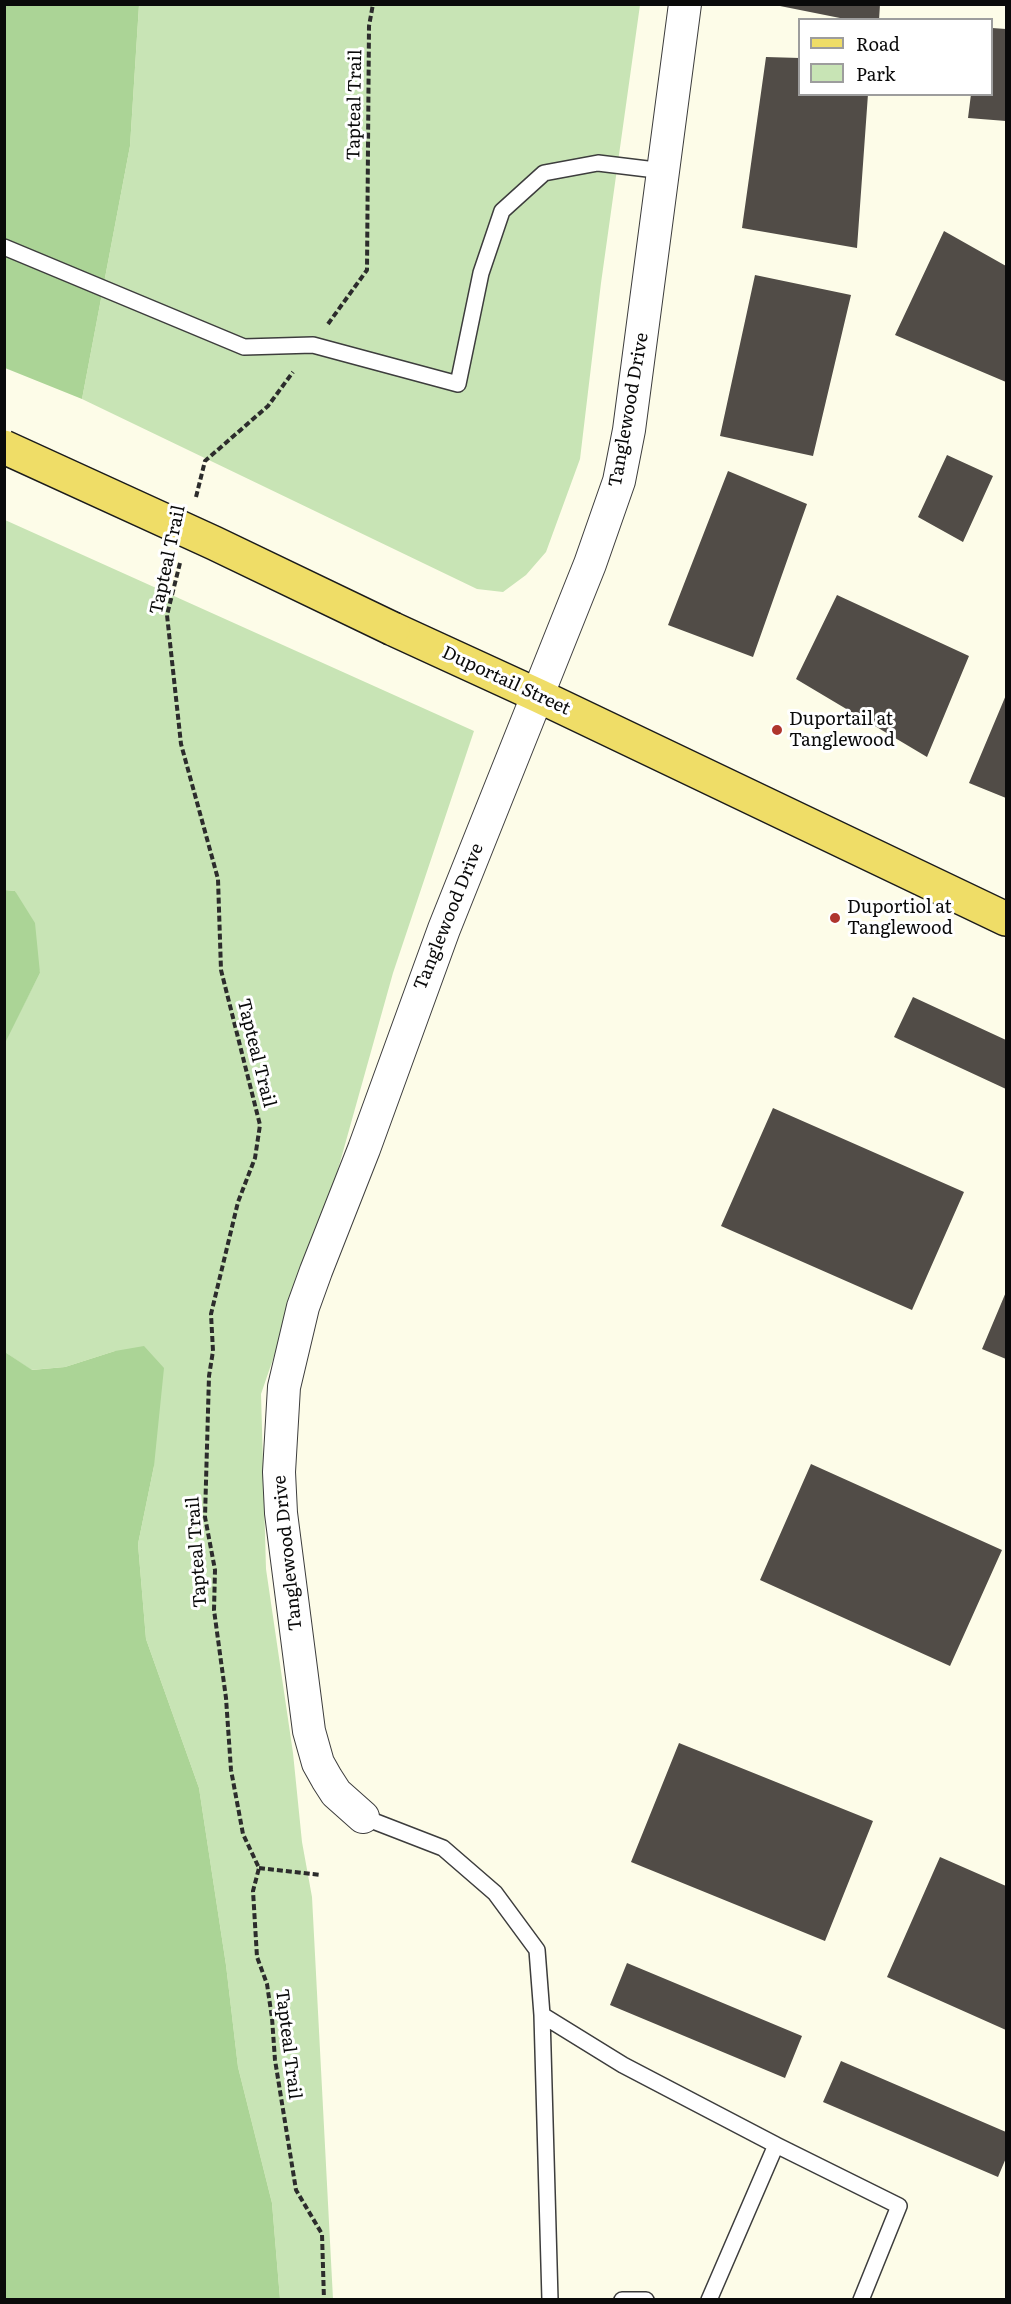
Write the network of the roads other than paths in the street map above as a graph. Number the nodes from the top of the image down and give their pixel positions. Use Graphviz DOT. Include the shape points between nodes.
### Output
graph roads {
  1 [pos="685,4"];
  2 [pos="664,171"];
  3 [pos="4,247"];
  4 [pos="4,447"];
  5 [pos="539,696"];
  6 [pos="1006,919"];
  7 [pos="363,1816"];
  8 [pos="542,2015"];
  9 [pos="776,2145"];
  10 [pos="550,2300"];
  11 [pos="622,2300"];
  12 [pos="646,2300"];
  13 [pos="709,2300"];
  14 [pos="861,2300"];
  1 -- 2 [label="street, Tanglewood Drive"];
  2 -- 3 [label="lane" via="598,163 544,173 502,211 482,273 458,384 313,345 244,347"];
  2 -- 5 [label="street, Tanglewood Drive" via="619,481"];
  4 -- 5 [label="main road, Duportail Street, bridge"];
  5 -- 6 [label="main road, Duportail Street"];
  5 -- 7 [label="street, Tanglewood Drive" via="444,929 316,1271 284,1387 281,1513 309,1731 327,1779 336,1793"];
  7 -- 8 [label="lane" via="443,1848 495,1893 537,1950"];
  8 -- 9 [label="lane" via="623,2066"];
  8 -- 10 [label="lane"];
  9 -- 13 [label="lane"];
  9 -- 14 [label="lane" via="899,2206"];
  11 -- 12 [label="lane"];
}
